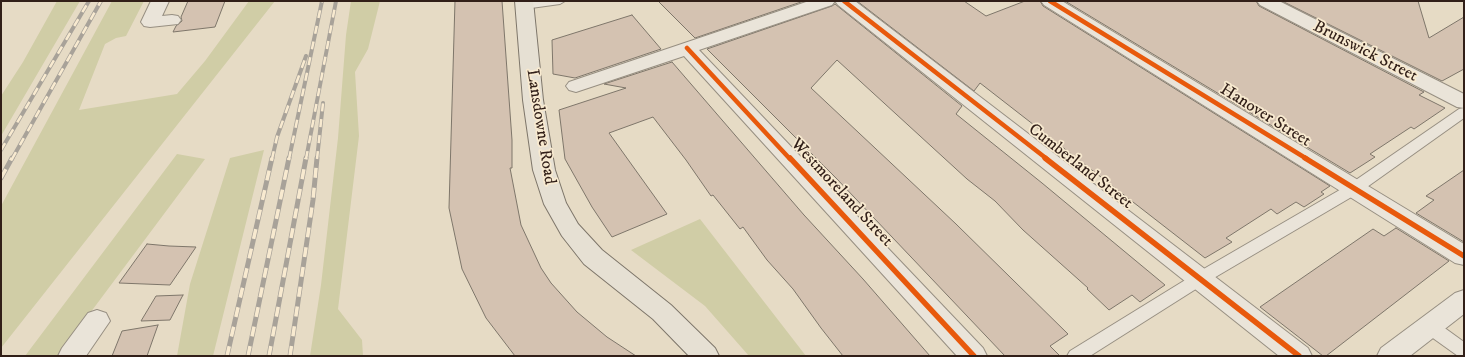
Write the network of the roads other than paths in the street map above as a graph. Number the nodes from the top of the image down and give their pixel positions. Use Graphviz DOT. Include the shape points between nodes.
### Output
graph roads {
  1 [pos="160,1"];
  2 [pos="560,1"];
  3 [pos="826,1"];
  4 [pos="844,1"];
  5 [pos="1050,1"];
  6 [pos="1266,1"];
  7 [pos="524,4"];
  8 [pos="172,20"];
  9 [pos="687,48"];
  10 [pos="576,86"];
  11 [pos="1464,102"];
  12 [pos="1464,112"];
  13 [pos="1354,188"];
  14 [pos="1464,256"];
  15 [pos="1201,278"];
  16 [pos="1464,300"];
  17 [pos="97,321"];
  18 [pos="1429,326"];
  19 [pos="1464,351"];
  20 [pos="71,356"];
  21 [pos="706,356"];
  22 [pos="974,356"];
  23 [pos="1076,356"];
  24 [pos="1299,356"];
  25 [pos="1390,356"];
  1 -- 8 [label="street" via="150,22"];
  2 -- 7 [label="lane"];
  3 -- 9 [label="street"];
  4 -- 15 [label="street, Cumberland Street"];
  5 -- 13 [label="street, Hanover Street"];
  6 -- 11 [label="street, Brunswick Street"];
  7 -- 21 [label="main road, Lansdowne Road" via="533,100 544,170 555,204 570,230 592,257 662,312"];
  9 -- 10 [label="street"];
  9 -- 22 [label="street, Westmoreland Street"];
  12 -- 13 [label="lane"];
  13 -- 14 [label="street, Hanover Street"];
  13 -- 15 [label="lane"];
  15 -- 23 [label="lane"];
  15 -- 24 [label="street, Cumberland Street"];
  16 -- 18 [label="street"];
  17 -- 20 [label="street"];
  18 -- 19 [label="lane"];
  18 -- 25 [label="street"];
}
